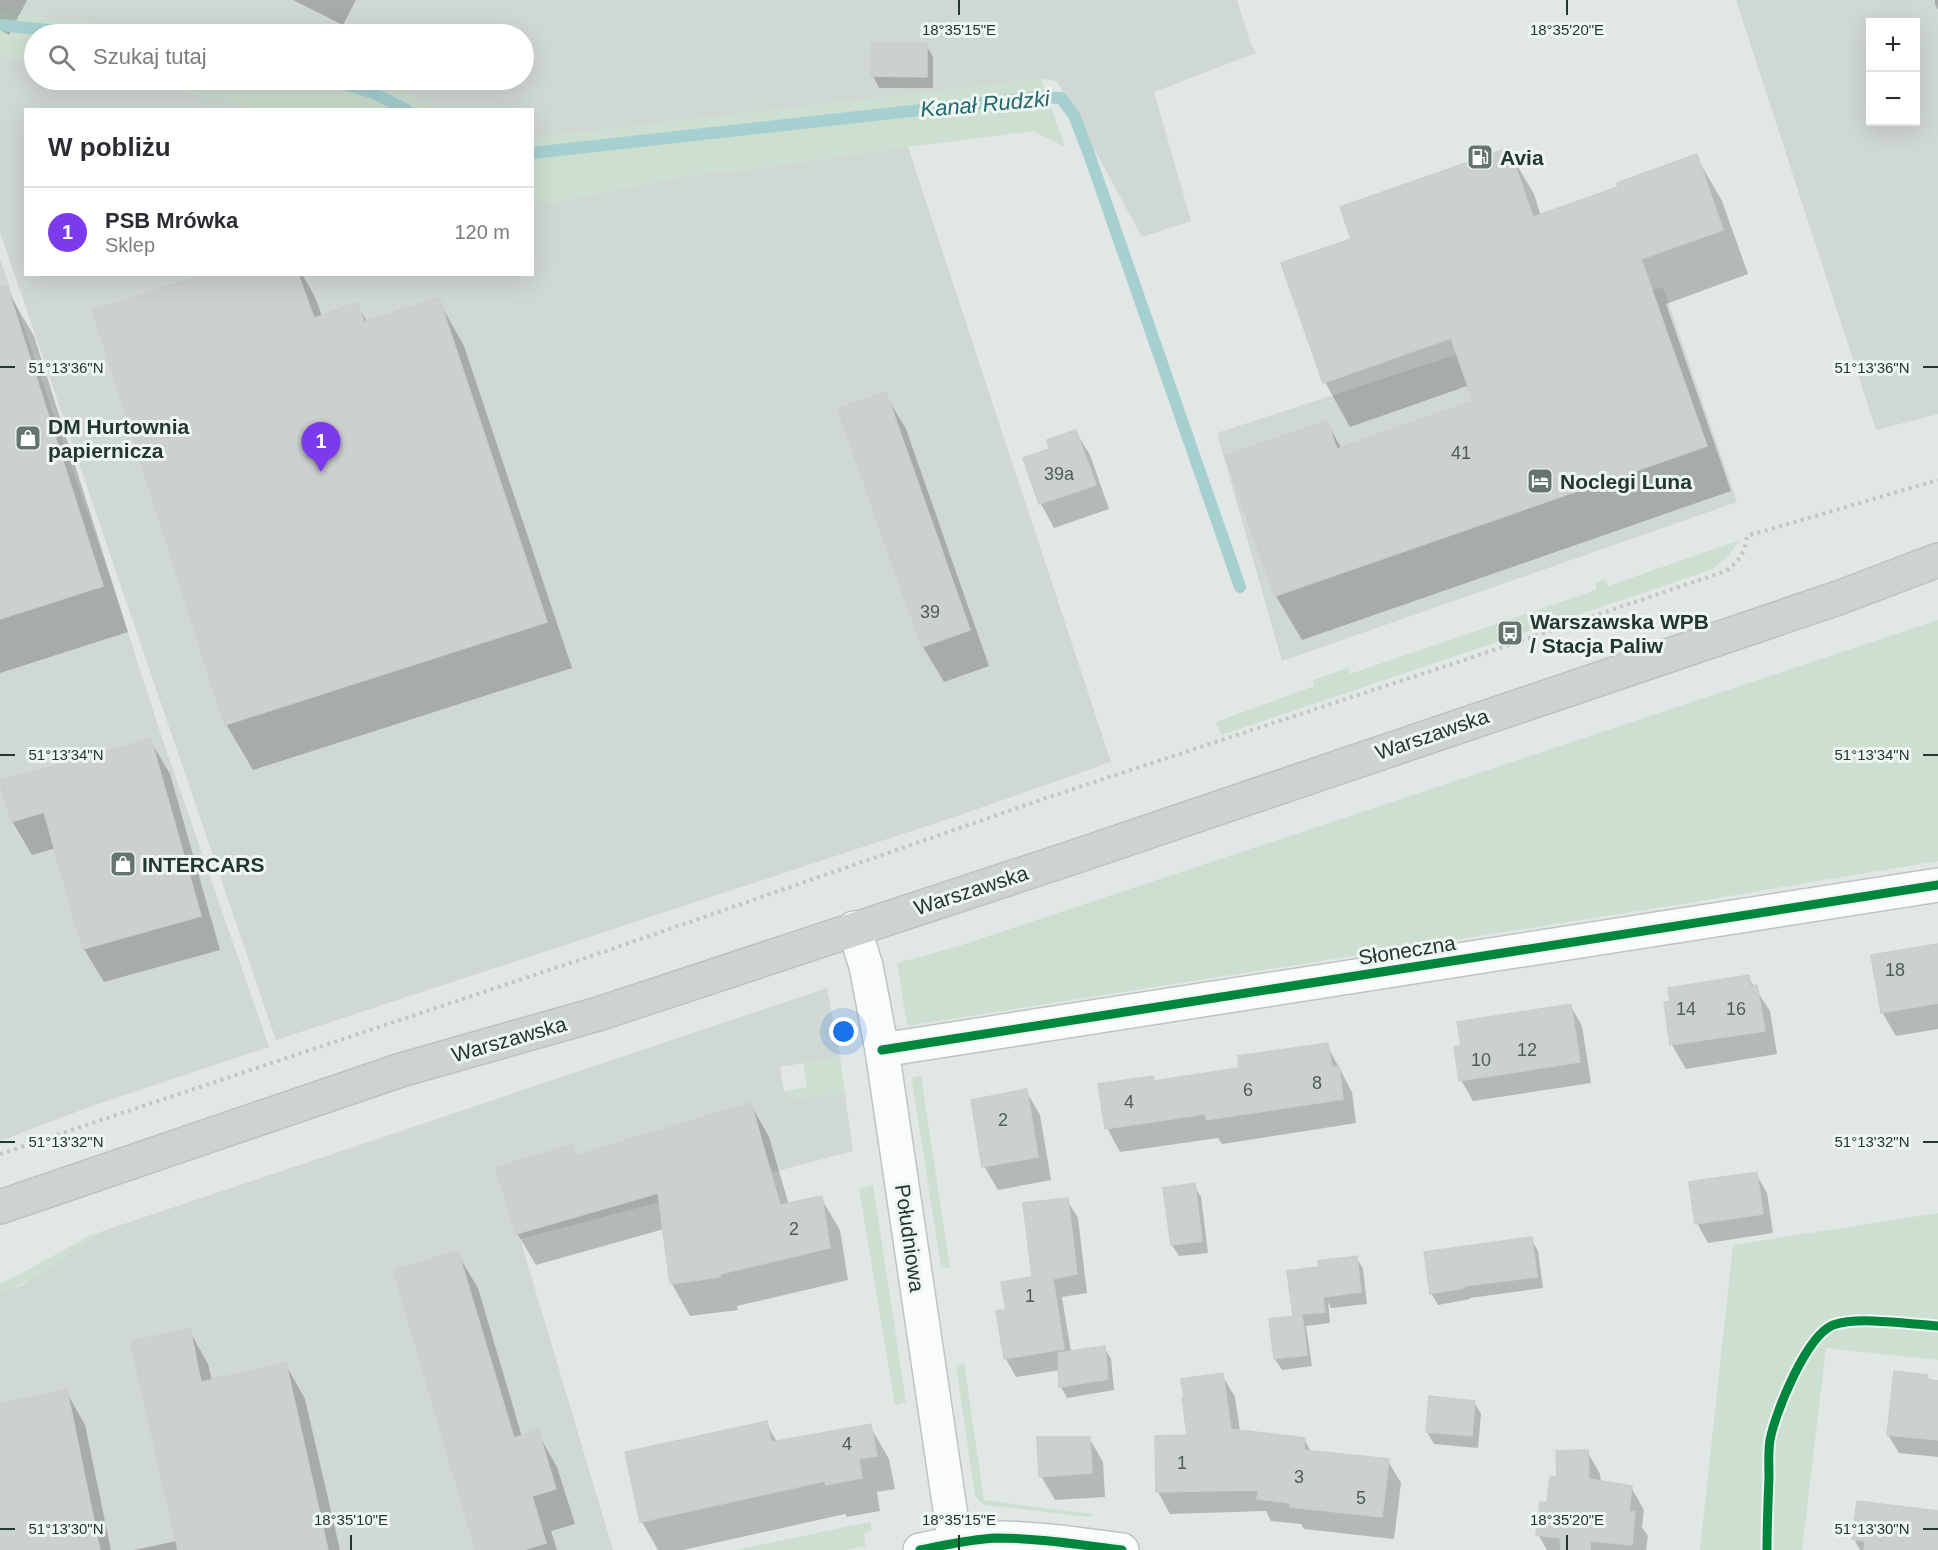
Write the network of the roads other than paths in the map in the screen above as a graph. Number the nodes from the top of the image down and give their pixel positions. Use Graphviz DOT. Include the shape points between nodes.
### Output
graph roads {
  1 [pos="1938,560"];
  2 [pos="1938,885"];
  3 [pos="854,928"];
  4 [pos="882,1050"];
  5 [pos="0,1207"];
  6 [pos="956,1546"];
  7 [pos="920,1550"];
  8 [pos="1122,1550"];
  1 -- 3 [label="main road, Warszawska" via="1827,602"];
  2 -- 4 [label="street, Słoneczna"];
  3 -- 4 [label="street, Południowa" via="866,966"];
  3 -- 5 [label="main road, Warszawska" via="598,1014 401,1070"];
  4 -- 6 [label="street, Południowa"];
  6 -- 7 [label="street"];
  6 -- 8 [label="street" via="996,1538"];
}
